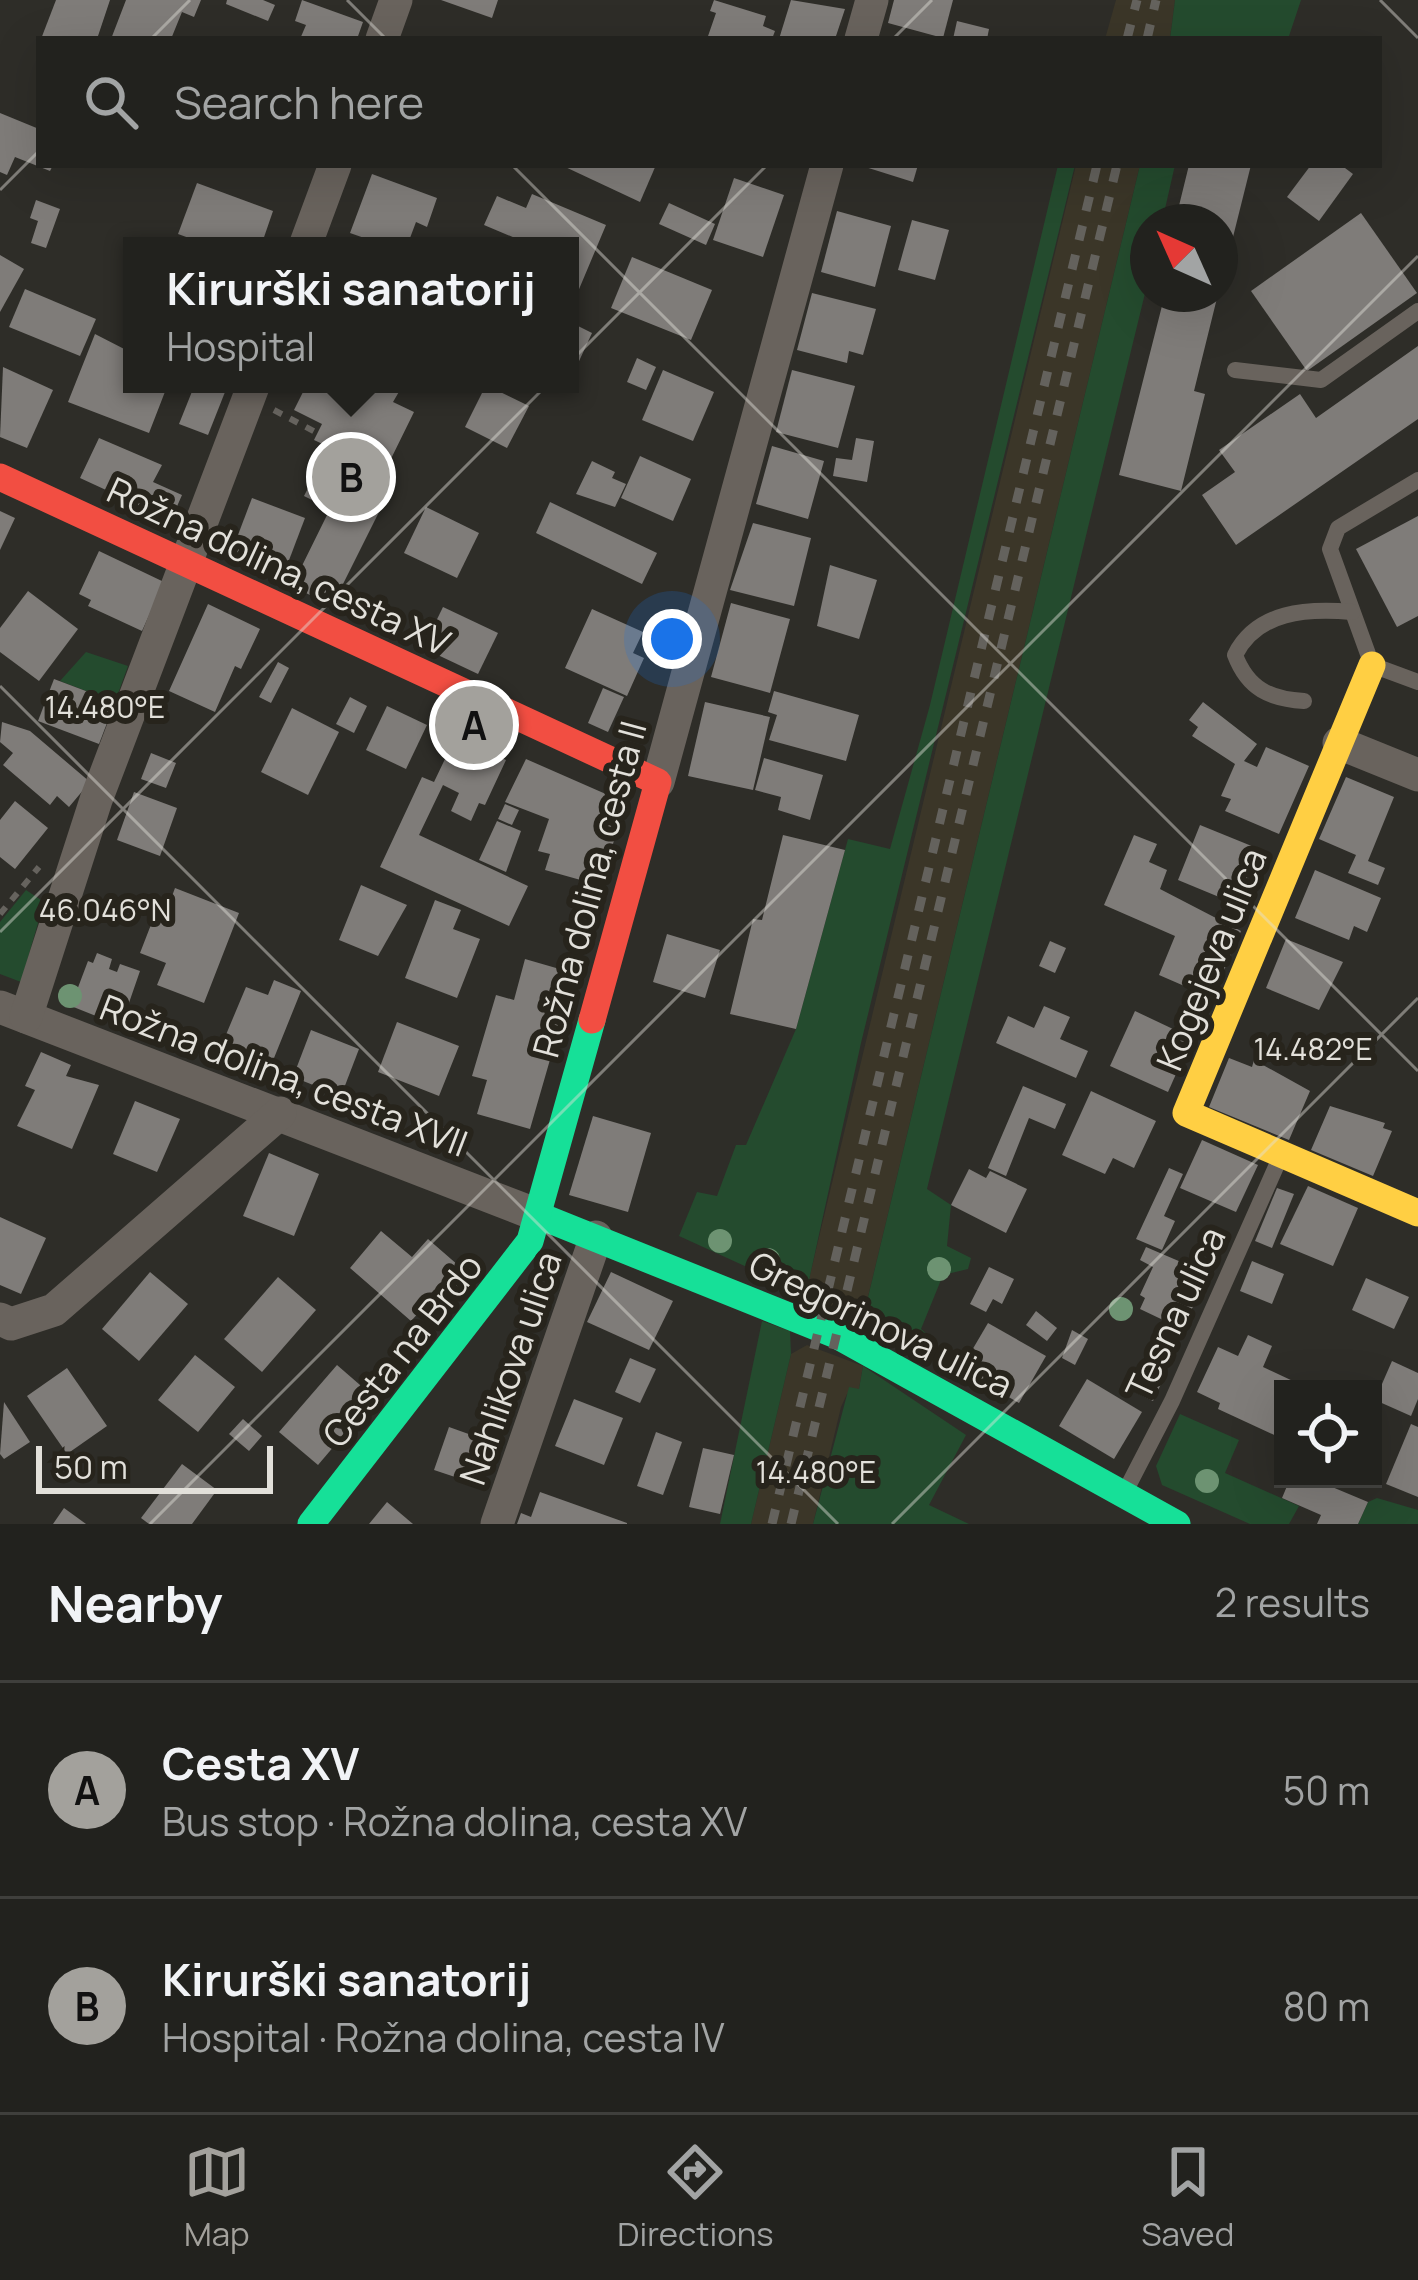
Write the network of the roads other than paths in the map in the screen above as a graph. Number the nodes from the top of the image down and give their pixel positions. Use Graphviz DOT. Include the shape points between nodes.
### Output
graph roads {
  1 [pos="872,0"];
  2 [pos="862,36"];
  3 [pos="334,168"];
  4 [pos="825,168"];
  5 [pos="308,237"];
  6 [pos="1418,311"];
  7 [pos="1235,370"];
  8 [pos="251,393"];
  9 [pos="0,477"];
  10 [pos="1418,479"];
  11 [pos="188,564"];
  12 [pos="1352,612"];
  13 [pos="1372,665"];
  14 [pos="1418,682"];
  15 [pos="1304,701"];
  16 [pos="1339,743"];
  17 [pos="1418,775"];
  18 [pos="658,782"];
  19 [pos="13,1012"];
  20 [pos="280,1113"];
  21 [pos="1282,1154"];
  22 [pos="1418,1213"];
  23 [pos="540,1216"];
  24 [pos="596,1237"];
  25 [pos="0,1319"];
  26 [pos="1122,1497"];
  27 [pos="311,1524"];
  28 [pos="497,1524"];
  29 [pos="1177,1524"];
  1 -- 2 [label="street"];
  3 -- 5 [label="street"];
  4 -- 18 [label="street, Rožna dolina, cesta II"];
  6 -- 7 [label="lane" via="1321,380"];
  8 -- 11 [label="street"];
  9 -- 11 [label="street, Rožna dolina, cesta XV"];
  10 -- 12 [label="lane" via="1338,528 1330,549"];
  11 -- 18 [label="street, Rožna dolina, cesta XV"];
  11 -- 19 [label="street"];
  12 -- 13 [label="lane"];
  12 -- 15 [label="lane" via="1280,615 1245,635 1235,655 1244,676 1273,699"];
  13 -- 14 [label="lane"];
  13 -- 16 [label="street, Kogejeva ulica"];
  16 -- 17 [label="street"];
  16 -- 21 [label="street, Kogejeva ulica" via="1186,1113"];
  18 -- 23 [label="street, Rožna dolina, cesta II"];
  19 -- 20 [label="street, Rožna dolina, cesta XVII"];
  20 -- 23 [label="street, Rožna dolina, cesta XVII"];
  20 -- 25 [label="street" via="54,1310 11,1324"];
  21 -- 22 [label="street, Kogejeva ulica"];
  21 -- 26 [label="lane, Tesna ulica"];
  23 -- 24 [label="street, Gregorinova ulica"];
  23 -- 27 [label="street, Cesta na Brdo" via="517,1262"];
  24 -- 26 [label="street, Gregorinova ulica" via="836,1335 967,1402"];
  24 -- 28 [label="street, Nahlikova ulica"];
  26 -- 29 [label="street, Gregorinova ulica"];
}
